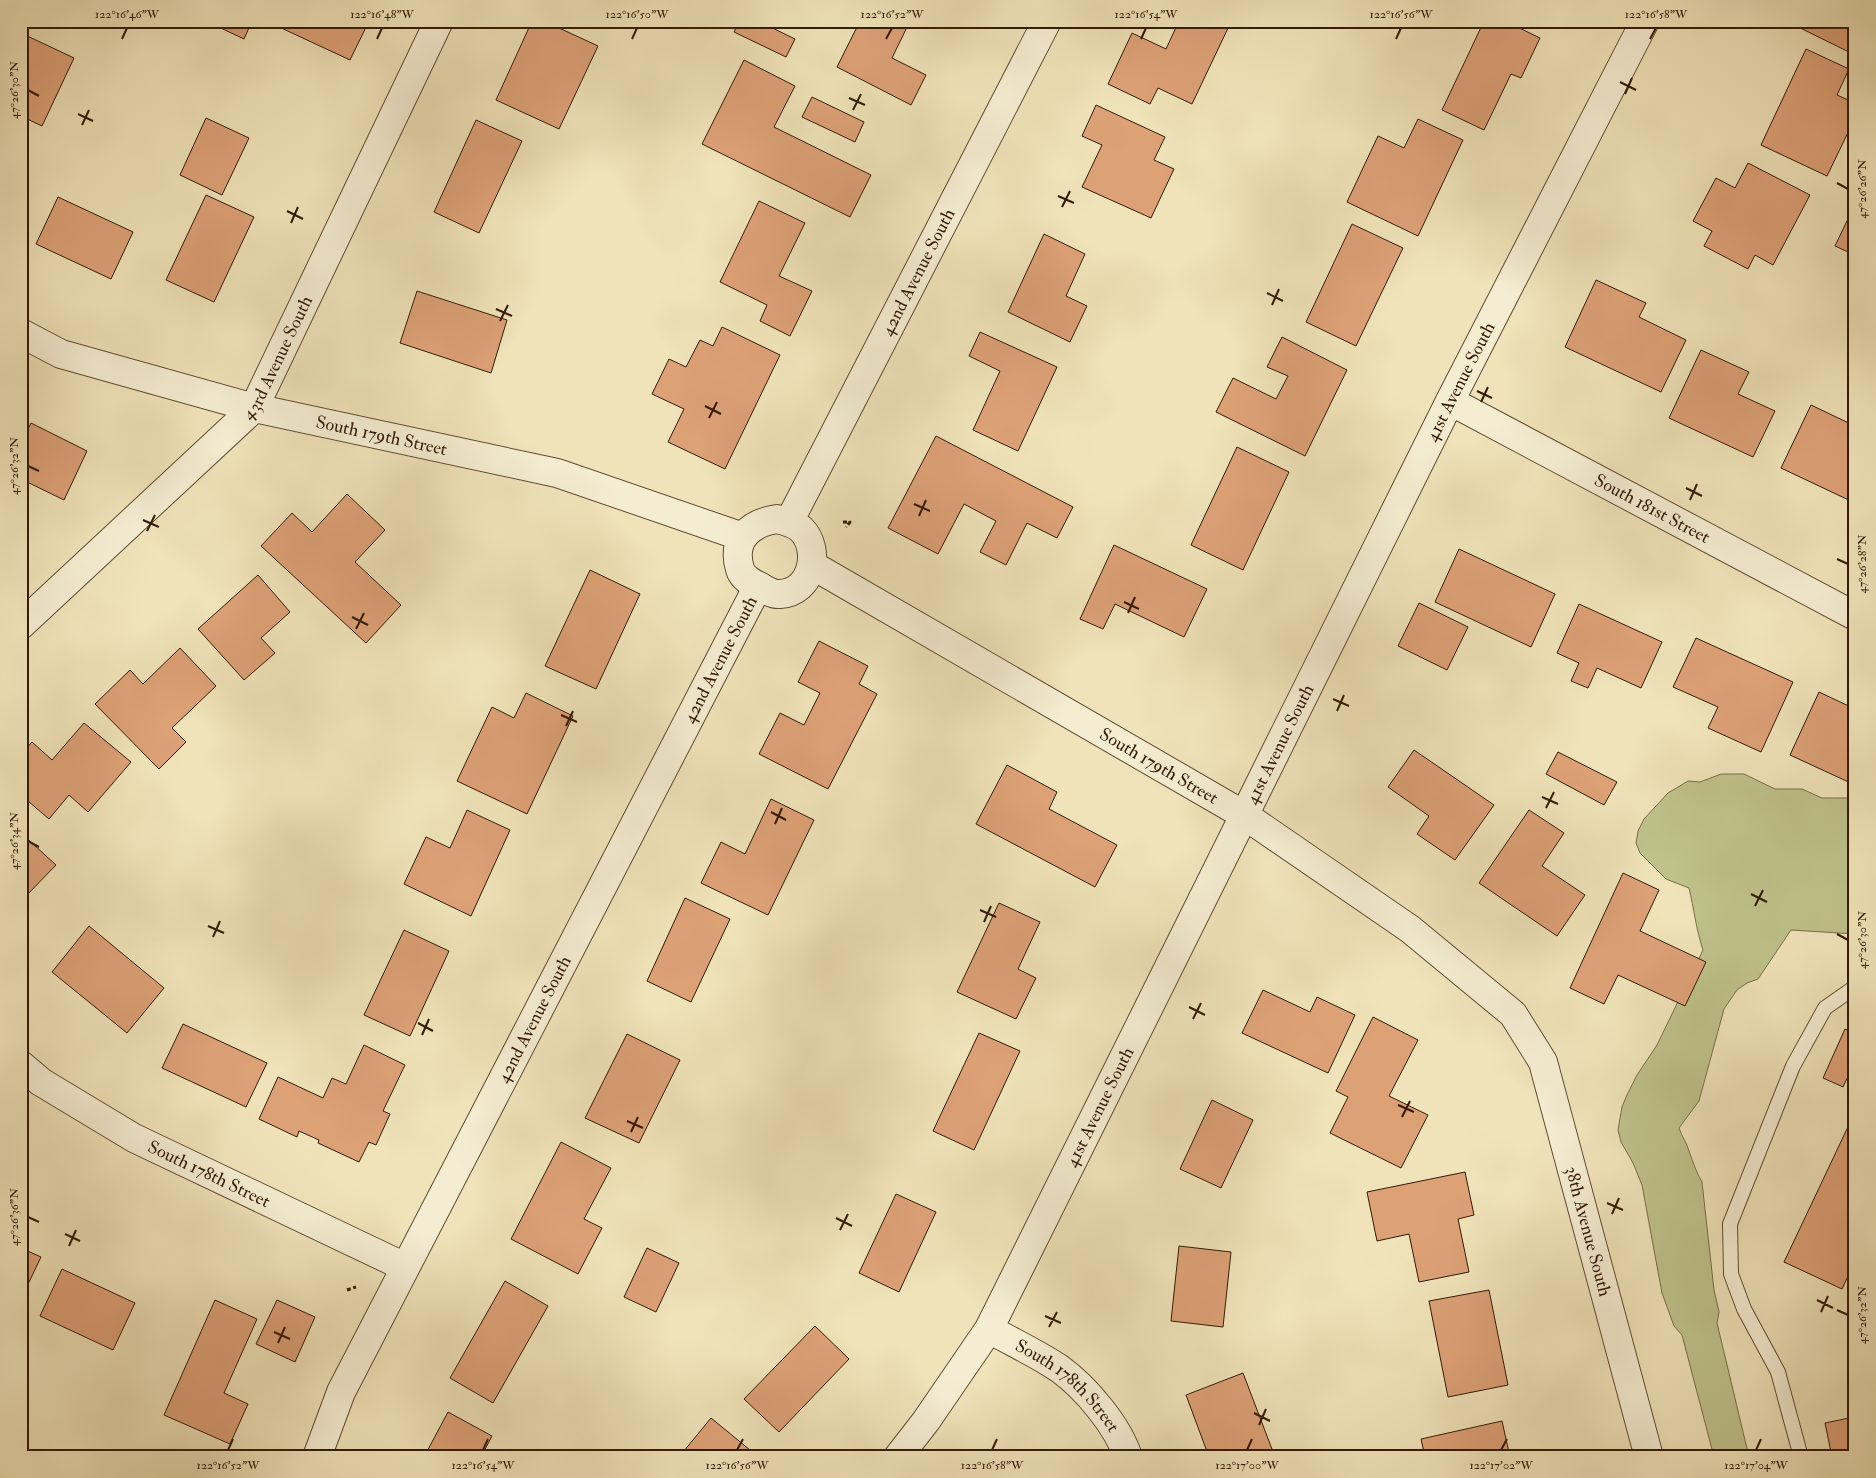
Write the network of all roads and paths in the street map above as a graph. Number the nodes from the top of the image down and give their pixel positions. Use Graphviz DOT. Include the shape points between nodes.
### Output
graph roads {
  1 [pos="438,21"];
  2 [pos="1047,21"];
  3 [pos="1645,21"];
  4 [pos="21,333"];
  5 [pos="1450,401"];
  6 [pos="254,408"];
  7 [pos="789,522"];
  8 [pos="843,522"];
  9 [pos="846,526"];
  10 [pos="743,536"];
  11 [pos="812,565"];
  12 [pos="758,586"];
  13 [pos="1855,616"];
  14 [pos="21,625"];
  15 [pos="1244,816"];
  16 [pos="1855,987"];
  17 [pos="1513,1014"];
  18 [pos="21,1065"];
  19 [pos="405,1268"];
  20 [pos="356,1287"];
  21 [pos="347,1290"];
  22 [pos="989,1329"];
  23 [pos="317,1457"];
  24 [pos="898,1457"];
  25 [pos="1128,1457"];
  26 [pos="1649,1457"];
  27 [pos="1802,1457"];
  1 -- 6 [label="street, 43rd Avenue South"];
  2 -- 7 [label="street, 42nd Avenue South"];
  3 -- 5 [label="street, 41st Avenue South"];
  4 -- 6 [label="street, South 179th Street" via="61,354"];
  5 -- 13 [label="street, South 181st Street"];
  5 -- 15 [label="street, 41st Avenue South"];
  6 -- 10 [label="street, South 179th Street" via="557,473"];
  6 -- 14 [label="street, 43rd Avenue South"];
  7 -- 10 [label="street" via="764,521 752,526"];
  7 -- 11 [label="street" via="808,539 813,551"];
  8 -- 9 [label="path" via="850,522"];
  10 -- 12 [label="street" via="737,562 740,572"];
  11 -- 12 [label="street" via="801,585 791,591 779,595"];
  11 -- 15 [label="street, South 179th Street"];
  12 -- 19 [label="street, 42nd Avenue South"];
  15 -- 17 [label="street, South 179th Street" via="1410,929"];
  15 -- 22 [label="street, 41st Avenue South"];
  16 -- 27 [label="lane" via="1825,1008 1793,1066 1730,1224 1731,1274 1744,1310 1778,1372"];
  17 -- 26 [label="street, 38th Avenue South" via="1543,1062"];
  18 -- 19 [label="street, South 178th Street" via="41,1082 134,1138"];
  19 -- 23 [label="street, 42nd Avenue South" via="342,1392"];
  20 -- 21 [label="path"];
  22 -- 24 [label="street, 41st Avenue South"];
  22 -- 25 [label="street, South 178th Street" via="1061,1370 1097,1404 1124,1443"];
}
